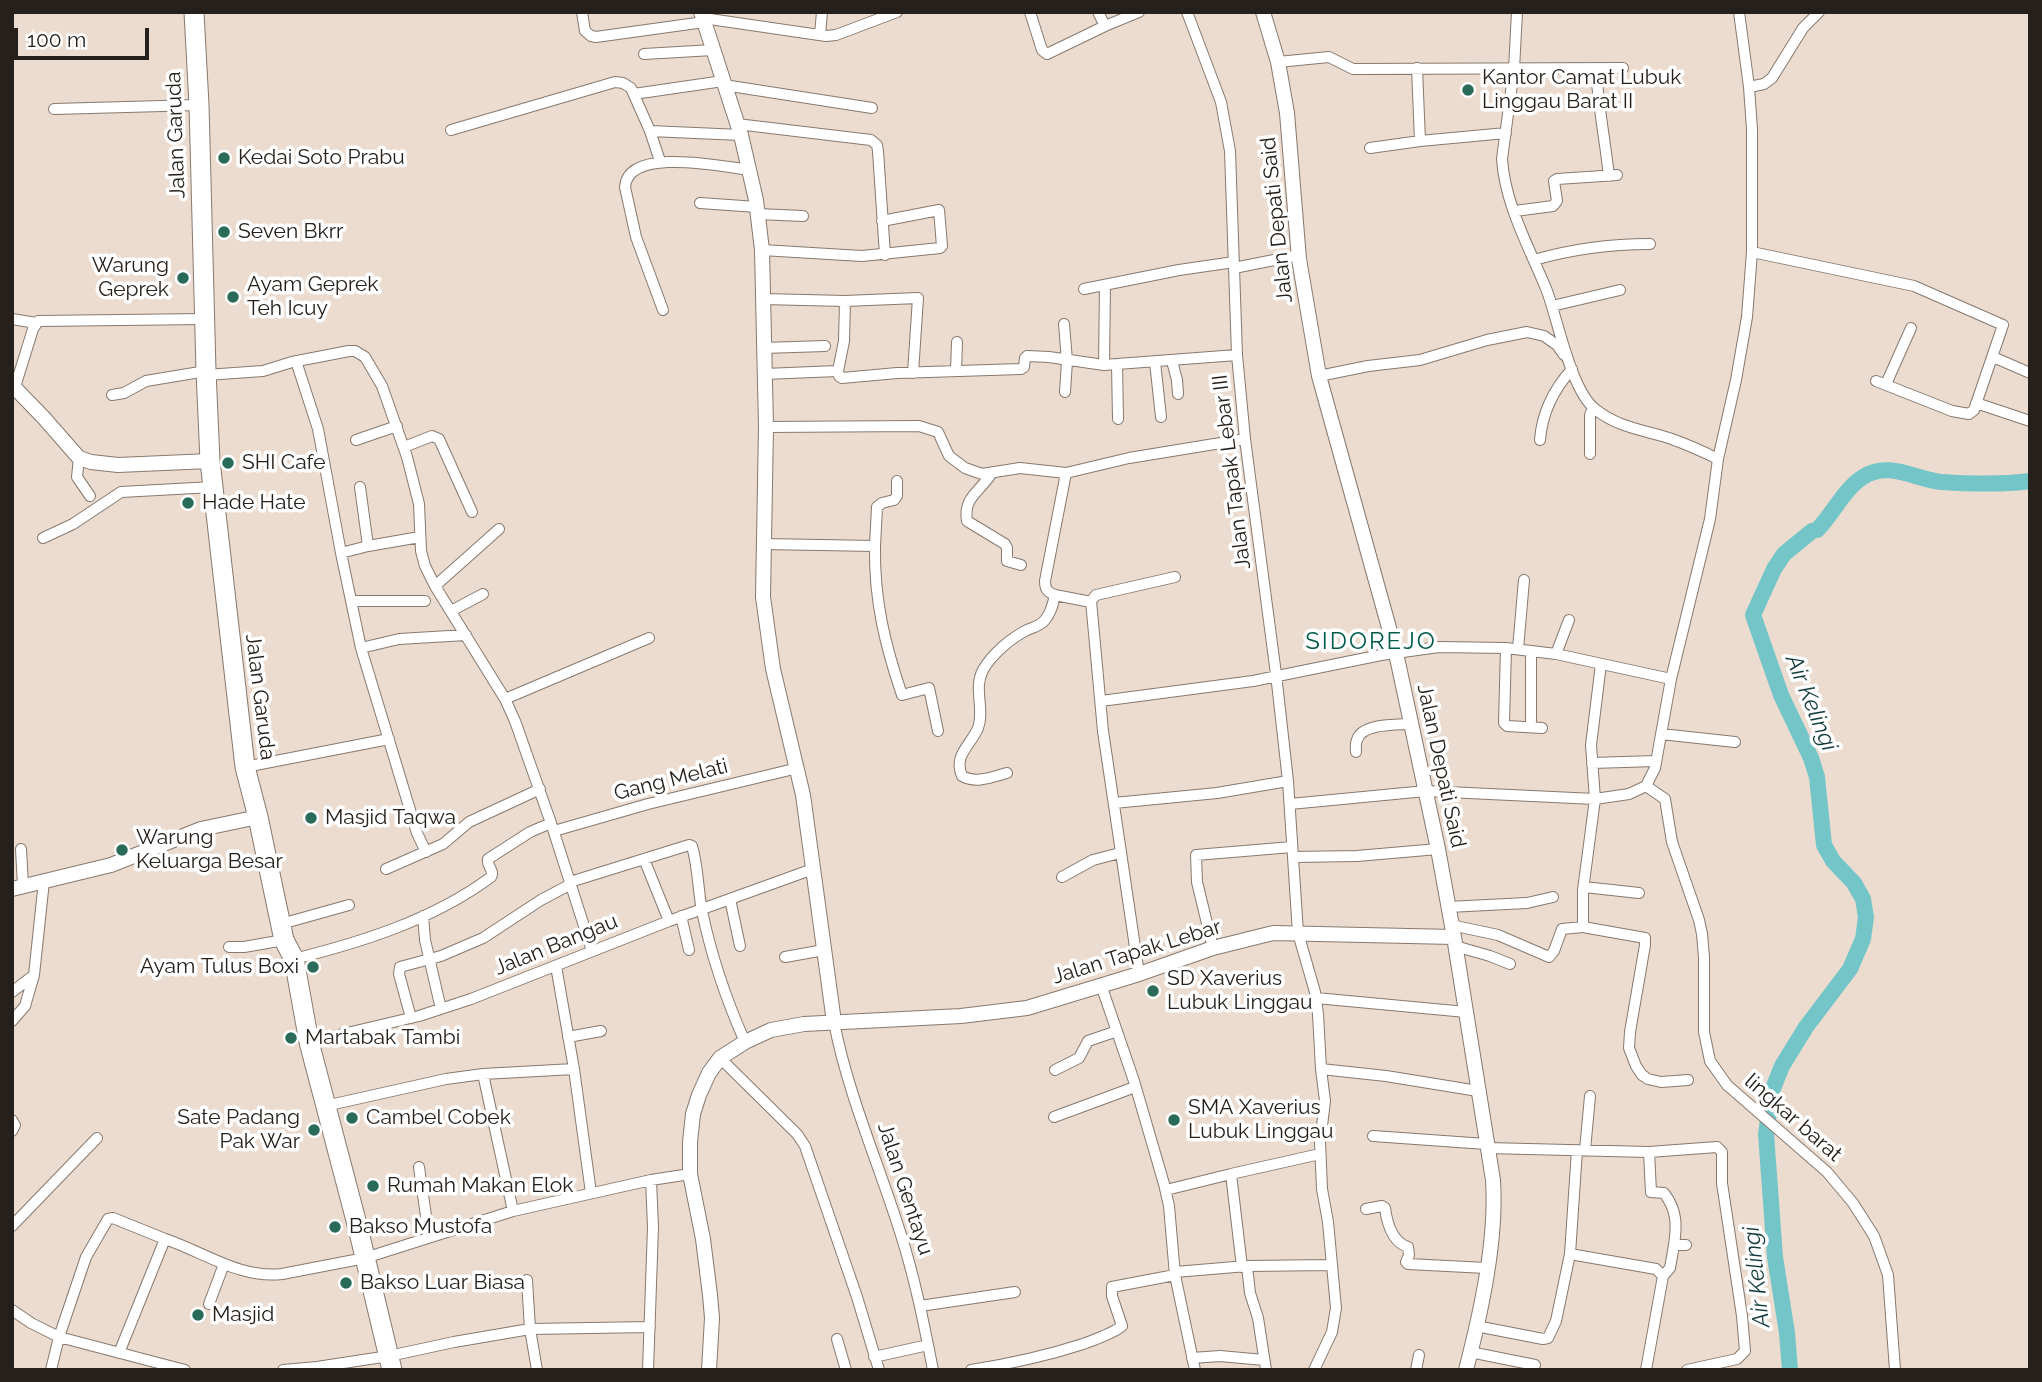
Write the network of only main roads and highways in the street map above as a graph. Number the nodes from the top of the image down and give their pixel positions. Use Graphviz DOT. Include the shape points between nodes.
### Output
graph roads {
  1 [pos="194,12"];
  2 [pos="391,1363"];
  1 -- 2 [label="highway, Jalan Garuda" via="210,461 245,767"];
}
